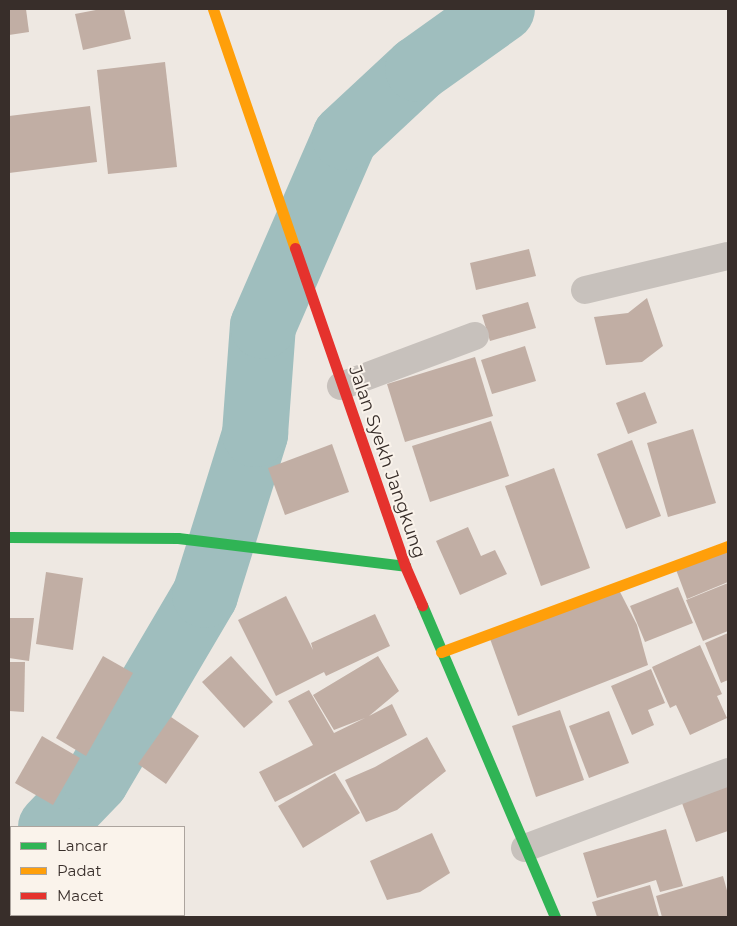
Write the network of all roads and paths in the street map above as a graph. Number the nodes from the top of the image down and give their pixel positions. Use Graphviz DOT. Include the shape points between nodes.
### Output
graph roads {
  1 [pos="214,9"];
  2 [pos="728,256"];
  3 [pos="585,290"];
  4 [pos="475,336"];
  5 [pos="341,386"];
  6 [pos="9,537"];
  7 [pos="728,546"];
  8 [pos="405,566"];
  9 [pos="441,652"];
  10 [pos="728,772"];
  11 [pos="525,848"];
  12 [pos="555,917"];
  1 -- 5 [label="main road, Jalan Syekh Jangkung"];
  2 -- 3 [label="street"];
  4 -- 5 [label="street"];
  5 -- 8 [label="main road, Jalan Syekh Jangkung"];
  6 -- 8 [label="main road" via="178,538"];
  7 -- 9 [label="main road"];
  8 -- 9 [label="main road, Jalan Syekh Jangkung"];
  9 -- 11 [label="main road, Jalan Syekh Jangkung"];
  10 -- 11 [label="street"];
  11 -- 12 [label="main road, Jalan Syekh Jangkung"];
}
